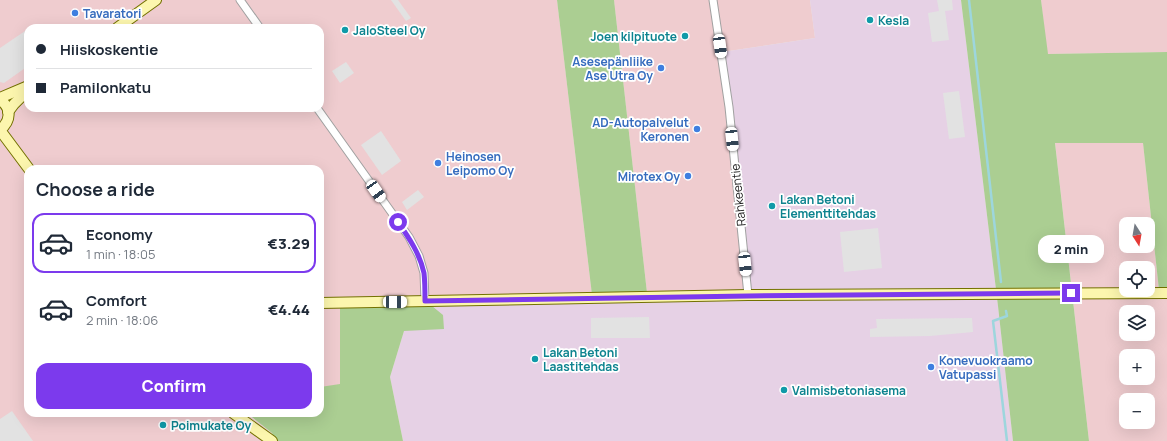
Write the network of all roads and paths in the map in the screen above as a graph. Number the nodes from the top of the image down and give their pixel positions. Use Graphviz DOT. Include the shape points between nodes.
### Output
graph roads {
  1 [pos="156,0"];
  2 [pos="240,0"];
  3 [pos="713,0"];
  4 [pos="123,24"];
  5 [pos="257,24"];
  6 [pos="24,88"];
  7 [pos="24,94"];
  8 [pos="0,99"];
  9 [pos="8,112"];
  10 [pos="320,112"];
  11 [pos="0,130"];
  12 [pos="26,165"];
  13 [pos="1167,293"];
  14 [pos="748,296"];
  15 [pos="425,301"];
  16 [pos="324,303"];
  17 [pos="239,417"];
  18 [pos="272,441"];
  1 -- 4 [label="street"];
  2 -- 5 [label="street"];
  3 -- 14 [label="street, Rahkeentie" via="729,107"];
  6 -- 8 [label="street"];
  7 -- 9 [label="street"];
  8 -- 9 [label="street" via="7,106"];
  9 -- 11 [label="street" via="7,122"];
  10 -- 15 [label="street" via="409,237 424,273"];
  11 -- 12 [label="street"];
  13 -- 14 [label="street"];
  14 -- 15 [label="street"];
  15 -- 16 [label="street"];
  17 -- 18 [label="street"];
}
